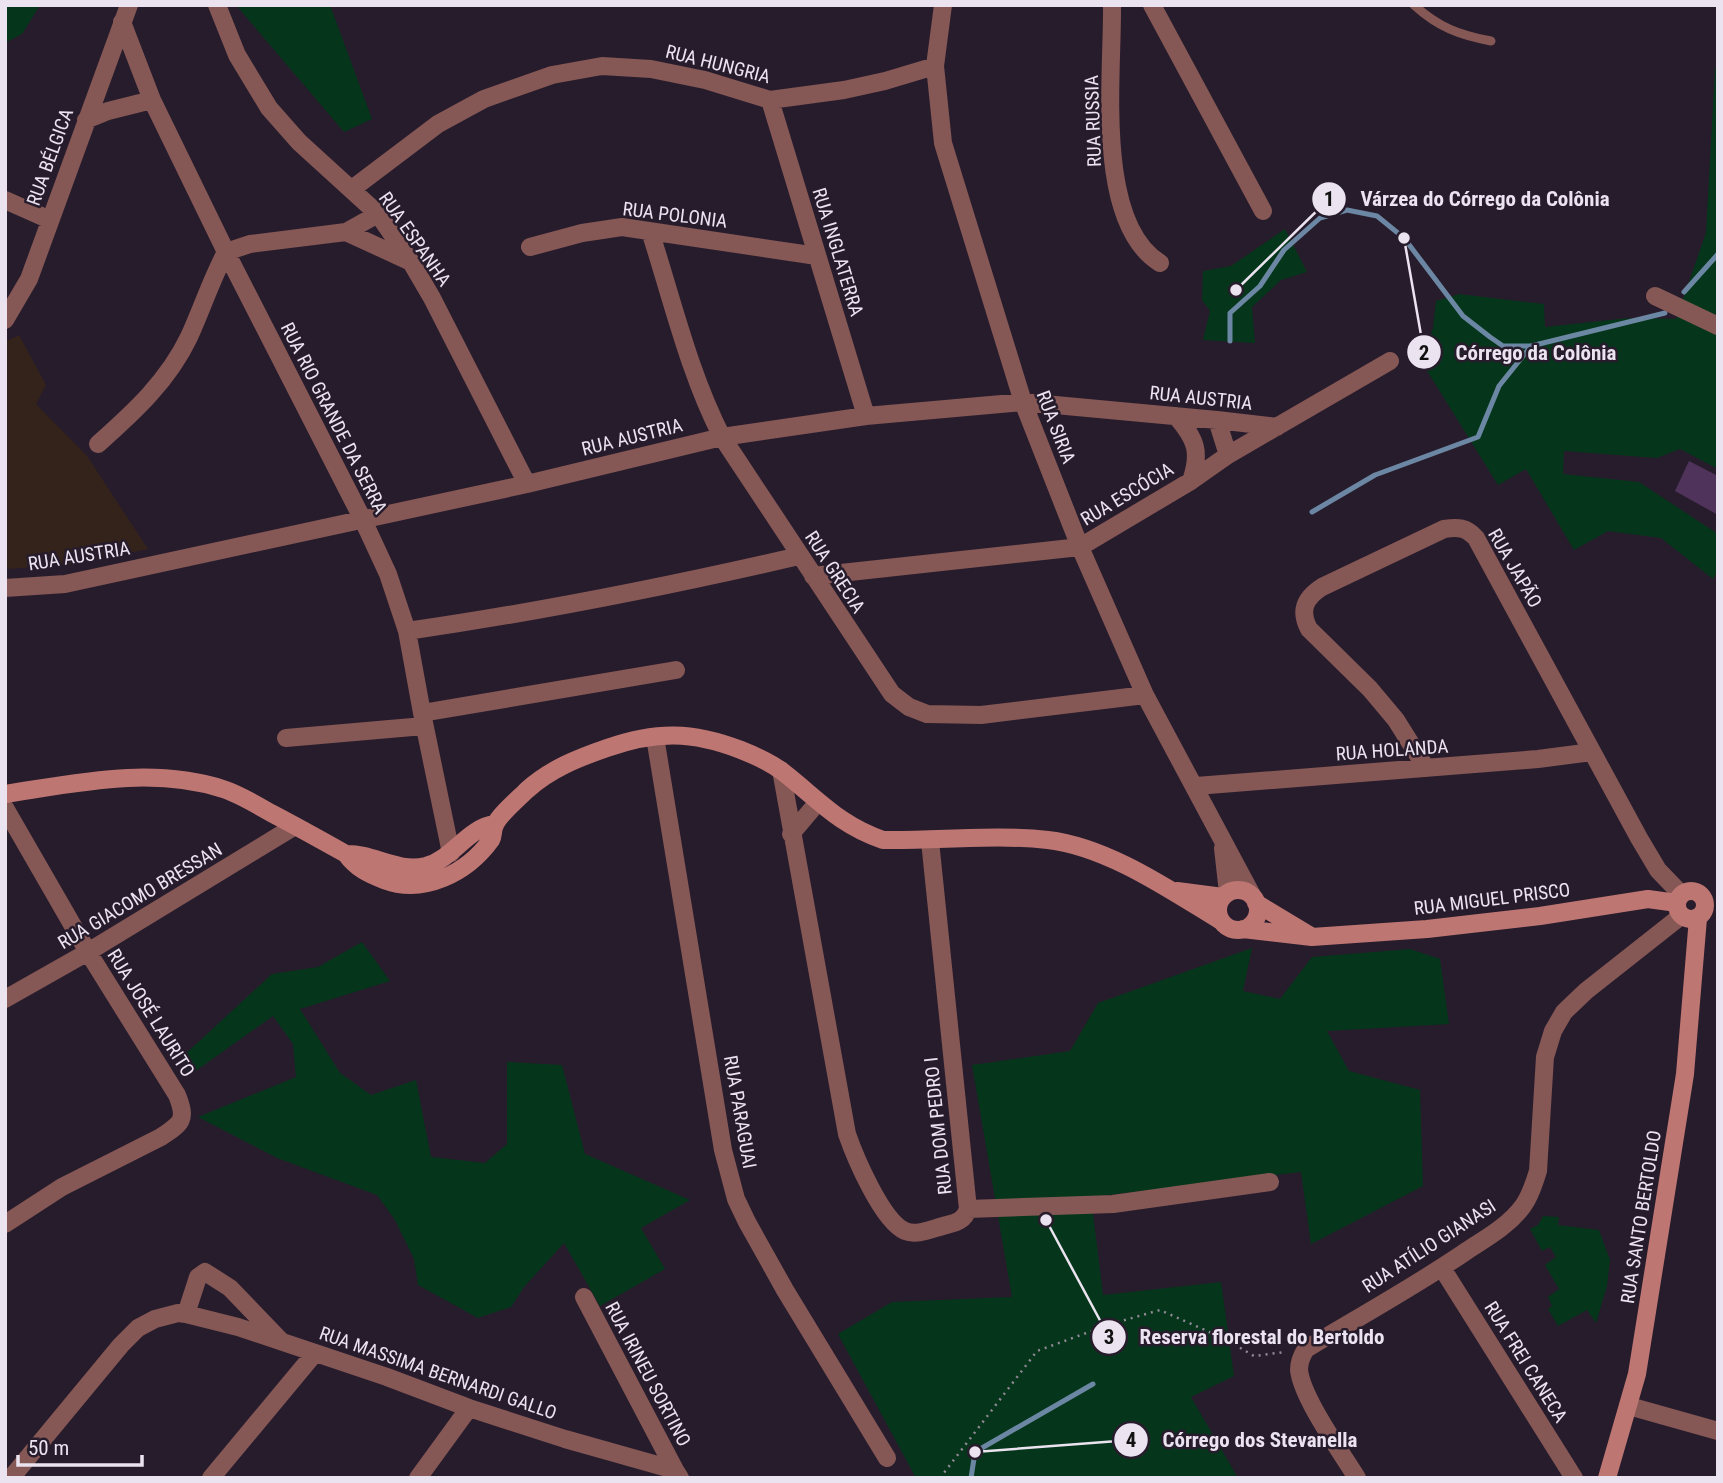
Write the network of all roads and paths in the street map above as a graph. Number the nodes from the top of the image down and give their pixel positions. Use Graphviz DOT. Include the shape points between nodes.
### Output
graph roads {
  1 [pos="217,5"];
  2 [pos="943,5"];
  3 [pos="1112,5"];
  4 [pos="1152,5"];
  5 [pos="1414,5"];
  6 [pos="125,14"];
  7 [pos="1491,41"];
  8 [pos="935,66"];
  9 [pos="152,100"];
  10 [pos="770,100"];
  11 [pos="86,120"];
  12 [pos="352,189"];
  13 [pos="5,200"];
  14 [pos="1263,211"];
  15 [pos="378,214"];
  16 [pos="50,220"];
  17 [pos="650,231"];
  18 [pos="346,232"];
  19 [pos="530,247"];
  20 [pos="226,252"];
  21 [pos="817,256"];
  22 [pos="411,262"];
  23 [pos="1160,263"];
  24 [pos="1655,296"];
  25 [pos="5,320"];
  26 [pos="1718,326"];
  27 [pos="1390,361"];
  28 [pos="1023,402"];
  29 [pos="866,416"];
  30 [pos="1176,416"];
  31 [pos="1217,419"];
  32 [pos="1277,427"];
  33 [pos="722,437"];
  34 [pos="98,444"];
  35 [pos="1228,455"];
  36 [pos="1191,481"];
  37 [pos="527,484"];
  38 [pos="363,520"];
  39 [pos="1080,547"];
  40 [pos="799,556"];
  41 [pos="813,576"];
  42 [pos="5,588"];
  43 [pos="407,631"];
  44 [pos="676,670"];
  45 [pos="1145,695"];
  46 [pos="423,719"];
  47 [pos="655,737"];
  48 [pos="286,738"];
  49 [pos="1592,752"];
  50 [pos="1426,768"];
  51 [pos="781,770"];
  52 [pos="1196,786"];
  53 [pos="5,794"];
  54 [pos="818,802"];
  55 [pos="5,808"];
  56 [pos="495,824"];
  57 [pos="295,826"];
  58 [pos="791,834"];
  59 [pos="1222,837"];
  60 [pos="930,841"];
  61 [pos="451,853"];
  62 [pos="346,854"];
  63 [pos="1170,890"];
  64 [pos="1718,891"];
  65 [pos="1225,895"];
  66 [pos="1254,900"];
  67 [pos="1693,907"];
  68 [pos="1221,921"];
  69 [pos="1243,929"];
  70 [pos="1312,937"];
  71 [pos="88,953"];
  72 [pos="5,999"];
  73 [pos="1270,1182"];
  74 [pos="968,1209"];
  75 [pos="5,1224"];
  76 [pos="1442,1268"];
  77 [pos="584,1297"];
  78 [pos="182,1314"];
  79 [pos="280,1340"];
  80 [pos="1306,1349"];
  81 [pos="315,1353"];
  82 [pos="1629,1406"];
  83 [pos="469,1408"];
  84 [pos="1718,1431"];
  85 [pos="887,1458"];
  86 [pos="678,1474"];
  87 [pos="10,1478"];
  88 [pos="211,1478"];
  89 [pos="418,1478"];
  90 [pos="940,1478"];
  91 [pos="1357,1478"];
  92 [pos="1574,1478"];
  93 [pos="1606,1478"];
  1 -- 12 [label="street, RUA ESPANHA" via="237,55 269,108"];
  2 -- 8 [label="street, RUA SIRIA"];
  3 -- 23 [label="street, RUA RUSSIA" via="1110,127 1118,188 1136,240"];
  4 -- 14 [label="street"];
  5 -- 7 [label="lane" via="1459,35"];
  6 -- 9 [label="street, RUA RIO GRANDE DA SERRA"];
  6 -- 11 [label="street, RUA BÉLGICA"];
  8 -- 10 [label="street, RUA HUNGRIA" via="844,90"];
  8 -- 28 [label="street, RUA SIRIA" via="943,143"];
  9 -- 11 [label="street"];
  9 -- 20 [label="street, RUA RIO GRANDE DA SERRA"];
  10 -- 12 [label="street, RUA HUNGRIA" via="651,69 602,66 552,75 484,99 438,124"];
  10 -- 21 [label="street, RUA INGLATERRA"];
  11 -- 16 [label="street, RUA BÉLGICA"];
  12 -- 15 [label="street, RUA ESPANHA"];
  13 -- 16 [label="street"];
  15 -- 18 [label="street"];
  15 -- 22 [label="street, RUA ESPANHA"];
  16 -- 25 [label="street, RUA BÉLGICA" via="29,279"];
  17 -- 19 [label="street, RUA POLONIA" via="622,227"];
  17 -- 21 [label="street, RUA POLONIA"];
  17 -- 33 [label="street, RUA GRECIA" via="701,390"];
  18 -- 20 [label="street" via="250,244"];
  18 -- 22 [label="street"];
  20 -- 34 [label="street" via="173,365 141,406"];
  20 -- 38 [label="street, RUA RIO GRANDE DA SERRA"];
  21 -- 29 [label="street, RUA INGLATERRA"];
  22 -- 37 [label="street, RUA ESPANHA"];
  24 -- 26 [label="street"];
  27 -- 32 [label="street, RUA ESCÓCIA"];
  28 -- 29 [label="street, RUA AUSTRIA"];
  28 -- 30 [label="street, RUA AUSTRIA"];
  28 -- 39 [label="street, RUA SIRIA"];
  29 -- 33 [label="street, RUA AUSTRIA"];
  30 -- 31 [label="street, RUA AUSTRIA"];
  30 -- 36 [label="street" via="1195,444"];
  31 -- 32 [label="street, RUA AUSTRIA"];
  31 -- 35 [label="street"];
  32 -- 35 [label="street, RUA ESCÓCIA"];
  33 -- 37 [label="street, RUA AUSTRIA"];
  33 -- 40 [label="street, RUA GRECIA"];
  35 -- 36 [label="street, RUA ESCÓCIA"];
  36 -- 39 [label="street, RUA ESCÓCIA"];
  37 -- 38 [label="street, RUA AUSTRIA"];
  38 -- 42 [label="street, RUA AUSTRIA" via="65,584"];
  38 -- 43 [label="street, RUA RIO GRANDE DA SERRA"];
  39 -- 41 [label="street, RUA ESCÓCIA"];
  39 -- 45 [label="street, RUA SIRIA"];
  40 -- 41 [label="street, RUA GRECIA"];
  40 -- 43 [label="street" via="663,587"];
  41 -- 45 [label="street, RUA GRECIA" via="892,694 927,714 981,715"];
  43 -- 46 [label="street, RUA RIO GRANDE DA SERRA"];
  44 -- 46 [label="street"];
  45 -- 52 [label="street, RUA SIRIA"];
  46 -- 48 [label="street"];
  46 -- 61 [label="street, RUA RIO GRANDE DA SERRA"];
  47 -- 51 [label="street, RUA MIGUEL PRISCO" via="699,736"];
  47 -- 56 [label="street, RUA MIGUEL PRISCO" via="568,762 527,790"];
  47 -- 85 [label="street, RUA PARAGUAI" via="723,1150 736,1199 785,1290"];
  49 -- 50 [label="street, RUA HOLANDA"];
  49 -- 50 [label="street, RUA JAPÃO" via="1476,538 1457,527 1322,587 1303,607 1309,629 1370,689"];
  49 -- 67 [label="street, RUA JAPÃO" via="1658,870"];
  50 -- 52 [label="street, RUA HOLANDA"];
  51 -- 54 [label="street, RUA MIGUEL PRISCO"];
  51 -- 58 [label="street, RUA DOM PEDRO I"];
  52 -- 59 [label="street, RUA SIRIA"];
  53 -- 57 [label="street, RUA MIGUEL PRISCO" via="95,780 186,780 225,789"];
  54 -- 58 [label="street"];
  54 -- 60 [label="street, RUA MIGUEL PRISCO" via="860,832 883,841"];
  55 -- 71 [label="street, RUA JOSÉ LAURITO"];
  56 -- 61 [label="street, RUA MIGUEL PRISCO" via="481,826"];
  56 -- 62 [label="street, RUA MIGUEL PRISCO" via="492,838 477,853 450,875 429,883 393,883 354,865"];
  57 -- 62 [label="street, RUA MIGUEL PRISCO"];
  57 -- 71 [label="street, RUA GIACOMO BRESSAN"];
  58 -- 74 [label="street, RUA DOM PEDRO I" via="854,1156 893,1222 906,1232 957,1222"];
  59 -- 65 [label="street, RUA SIRIA"];
  59 -- 66 [label="street, RUA SIRIA"];
  60 -- 63 [label="street, RUA MIGUEL PRISCO" via="1050,840 1093,852"];
  60 -- 74 [label="street, RUA DOM PEDRO I"];
  61 -- 62 [label="street, RUA MIGUEL PRISCO" via="410,868"];
  63 -- 65 [label="street, RUA MIGUEL PRISCO"];
  63 -- 68 [label="street, RUA MIGUEL PRISCO"];
  64 -- 67 [label="street, RUA MIGUEL PRISCO"];
  65 -- 66 [label="street, RUA MIGUEL PRISCO" via="1241,891"];
  65 -- 68 [label="street" via="1218,908"];
  66 -- 69 [label="street" via="1256,917"];
  66 -- 70 [label="street, RUA MIGUEL PRISCO"];
  67 -- 70 [label="street, RUA MIGUEL PRISCO" via="1648,899 1427,929"];
  67 -- 76 [label="street, RUA ATÍLIO GIANASI" via="1564,1013 1545,1057 1533,1189 1509,1221"];
  67 -- 82 [label="street, RUA SANTO BERTOLDO" via="1684,1086"];
  68 -- 69 [label="street, RUA MIGUEL PRISCO" via="1230,929"];
  69 -- 70 [label="street, RUA MIGUEL PRISCO"];
  71 -- 72 [label="street, RUA GIACOMO BRESSAN"];
  71 -- 75 [label="street, RUA JOSÉ LAURITO" via="177,1095 182,1118 161,1137 62,1186"];
  73 -- 74 [label="street" via="1113,1204"];
  76 -- 80 [label="street, RUA ATÍLIO GIANASI"];
  76 -- 92 [label="street, RUA FREI CANECA"];
  77 -- 86 [label="street, RUA IRINEU SORTINO"];
  78 -- 79 [label="street, RUA MASSIMA BERNARDI GALLO"];
  78 -- 79 [label="street" via="198,1277 205,1272 230,1288"];
  78 -- 87 [label="street" via="138,1328"];
  79 -- 81 [label="street, RUA MASSIMA BERNARDI GALLO"];
  80 -- 90 [label="path" via="1254,1356 1160,1310 1111,1324 1037,1351"];
  80 -- 91 [label="street" via="1299,1368 1302,1382"];
  81 -- 83 [label="street, RUA MASSIMA BERNARDI GALLO"];
  81 -- 88 [label="street"];
  82 -- 84 [label="street"];
  82 -- 93 [label="street, RUA SANTO BERTOLDO"];
  83 -- 86 [label="street, RUA MASSIMA BERNARDI GALLO"];
  83 -- 89 [label="street"];
}
